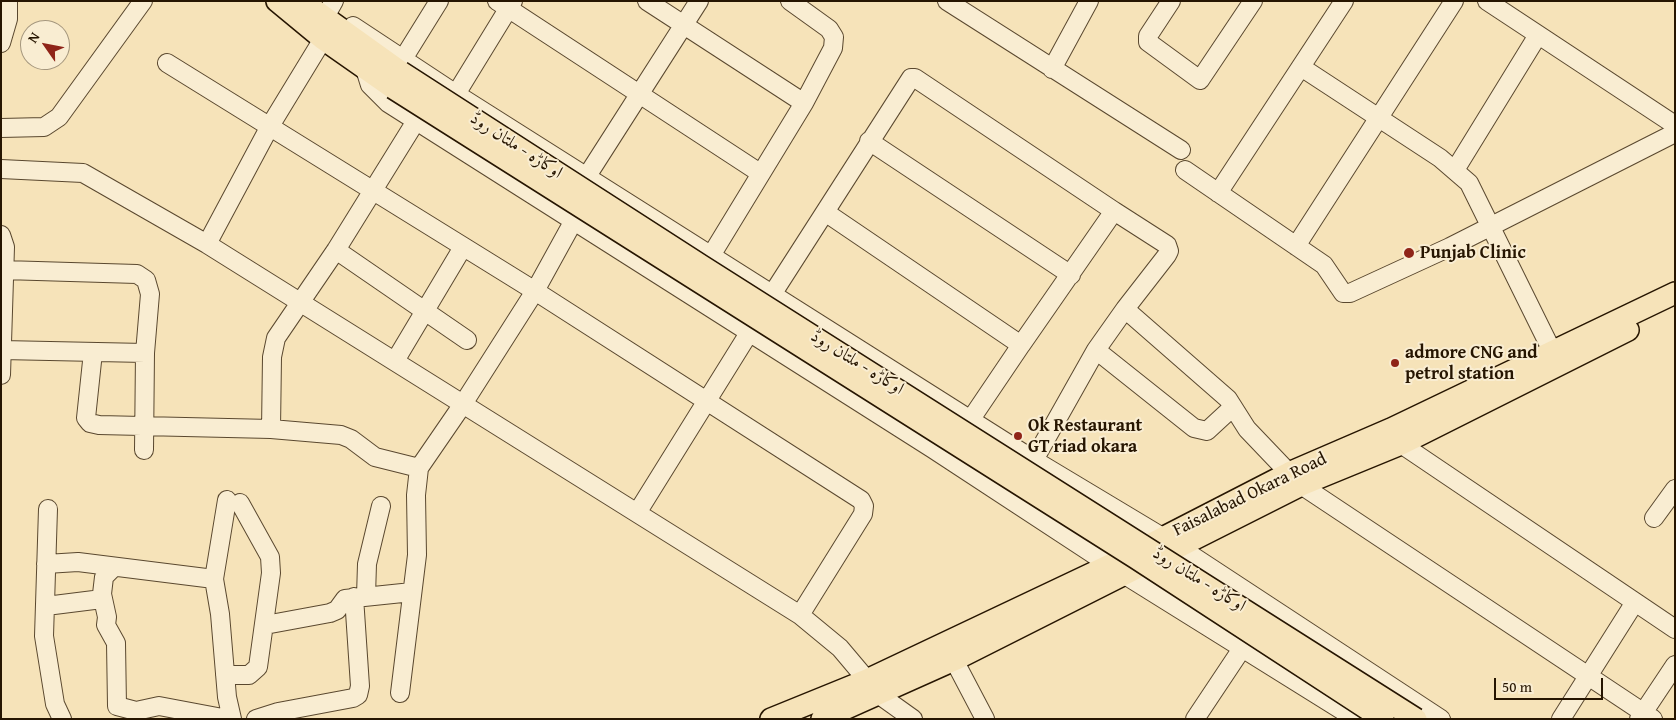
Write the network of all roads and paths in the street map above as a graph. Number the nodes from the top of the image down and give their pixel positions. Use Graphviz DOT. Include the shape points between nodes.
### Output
graph roads {
  1 [pos="8,1"];
  2 [pos="143,1"];
  3 [pos="277,1"];
  4 [pos="304,1"];
  5 [pos="439,1"];
  6 [pos="647,1"];
  7 [pos="699,1"];
  8 [pos="790,1"];
  9 [pos="947,1"];
  10 [pos="1089,1"];
  11 [pos="1171,1"];
  12 [pos="1253,1"];
  13 [pos="1344,1"];
  14 [pos="1454,1"];
  15 [pos="1487,1"];
  16 [pos="506,4"];
  17 [pos="332,6"];
  18 [pos="684,25"];
  19 [pos="1538,35"];
  20 [pos="323,38"];
  21 [pos="1,43"];
  22 [pos="167,63"];
  23 [pos="1301,67"];
  24 [pos="364,69"];
  25 [pos="1052,69"];
  26 [pos="399,73"];
  27 [pos="456,94"];
  28 [pos="640,94"];
  29 [pos="804,103"];
  30 [pos="1378,118"];
  31 [pos="416,121"];
  32 [pos="1675,125"];
  33 [pos="270,126"];
  34 [pos="1,128"];
  35 [pos="1675,133"];
  36 [pos="869,141"];
  37 [pos="1181,150"];
  38 [pos="1,169"];
  39 [pos="1184,170"];
  40 [pos="1455,170"];
  41 [pos="760,172"];
  42 [pos="587,176"];
  43 [pos="371,190"];
  44 [pos="1218,193"];
  45 [pos="1114,211"];
  46 [pos="825,212"];
  47 [pos="573,222"];
  48 [pos="1492,226"];
  49 [pos="1,236"];
  50 [pos="207,244"];
  51 [pos="1296,246"];
  52 [pos="463,247"];
  53 [pos="336,250"];
  54 [pos="712,254"];
  55 [pos="4,270"];
  56 [pos="1071,275"];
  57 [pos="534,291"];
  58 [pos="774,293"];
  59 [pos="1675,293"];
  60 [pos="300,302"];
  61 [pos="1675,306"];
  62 [pos="1125,309"];
  63 [pos="425,311"];
  64 [pos="749,333"];
  65 [pos="466,340"];
  66 [pos="1021,345"];
  67 [pos="2,350"];
  68 [pos="1096,350"];
  69 [pos="1552,351"];
  70 [pos="92,352"];
  71 [pos="145,353"];
  72 [pos="394,361"];
  73 [pos="1,374"];
  74 [pos="707,401"];
  75 [pos="463,404"];
  76 [pos="1233,407"];
  77 [pos="971,419"];
  78 [pos="144,426"];
  79 [pos="271,429"];
  80 [pos="1401,444"];
  81 [pos="144,450"];
  82 [pos="1034,460"];
  83 [pos="419,468"];
  84 [pos="1295,479"];
  85 [pos="1675,489"];
  86 [pos="381,506"];
  87 [pos="48,509"];
  88 [pos="637,513"];
  89 [pos="1654,518"];
  90 [pos="1171,542"];
  91 [pos="46,564"];
  92 [pos="114,567"];
  93 [pos="1118,570"];
  94 [pos="214,579"];
  95 [pos="412,592"];
  96 [pos="360,597"];
  97 [pos="102,599"];
  98 [pos="1635,602"];
  99 [pos="46,606"];
  100 [pos="800,615"];
  101 [pos="265,625"];
  102 [pos="1675,629"];
  103 [pos="1243,647"];
  104 [pos="954,660"];
  105 [pos="1675,665"];
  106 [pos="225,675"];
  107 [pos="1588,676"];
  108 [pos="872,687"];
  109 [pos="400,693"];
  110 [pos="1335,713"];
  111 [pos="1645,717"];
  112 [pos="62,719"];
  113 [pos="230,719"];
  114 [pos="256,719"];
  115 [pos="771,719"];
  116 [pos="822,719"];
  117 [pos="913,719"];
  118 [pos="985,719"];
  119 [pos="1195,719"];
  120 [pos="1356,719"];
  121 [pos="1383,719"];
  122 [pos="1416,719"];
  123 [pos="1441,719"];
  124 [pos="1561,719"];
  1 -- 21 [label="street" via="8,19"];
  2 -- 34 [label="street" via="59,117 44,127"];
  3 -- 20 [label="main road, اوکاڑہ - ملتان روڈ"];
  4 -- 17 [label="street"];
  4 -- 26 [label="main road, اوکاڑہ - ملتان روڈ"];
  5 -- 26 [label="street"];
  6 -- 18 [label="street"];
  7 -- 18 [label="street"];
  8 -- 29 [label="street" via="829,29 834,37 833,48"];
  9 -- 25 [label="street"];
  10 -- 25 [label="street"];
  11 -- 12 [label="street" via="1148,36 1148,42 1200,80"];
  13 -- 23 [label="street"];
  14 -- 30 [label="street"];
  15 -- 19 [label="street"];
  16 -- 27 [label="street"];
  16 -- 28 [label="street"];
  17 -- 26 [label="street"];
  18 -- 28 [label="street"];
  18 -- 29 [label="street"];
  19 -- 32 [label="street"];
  19 -- 40 [label="street"];
  20 -- 24 [label="main road, اوکاڑہ - ملتان روڈ"];
  20 -- 33 [label="street"];
  22 -- 33 [label="street"];
  23 -- 30 [label="street"];
  23 -- 44 [label="street"];
  24 -- 26 [label="main road, اوکاڑہ - ملتان روڈ"];
  24 -- 31 [label="street" via="370,85 381,97"];
  25 -- 37 [label="street"];
  26 -- 27 [label="street"];
  26 -- 121 [label="main road, اوکاڑہ - ملتان روڈ, bridge"];
  26 -- 122 [label="main road, اوکاڑہ - ملتان روڈ, bridge"];
  27 -- 42 [label="street"];
  28 -- 41 [label="street"];
  28 -- 42 [label="street"];
  29 -- 41 [label="street"];
  30 -- 40 [label="street"];
  30 -- 51 [label="street"];
  31 -- 43 [label="street"];
  31 -- 47 [label="street"];
  33 -- 43 [label="street"];
  33 -- 50 [label="street"];
  35 -- 48 [label="street"];
  36 -- 45 [label="street" via="908,80 916,78"];
  36 -- 46 [label="street"];
  36 -- 56 [label="street"];
  38 -- 50 [label="street" via="84,173"];
  39 -- 44 [label="street"];
  40 -- 48 [label="street" via="1469,183"];
  41 -- 54 [label="street"];
  42 -- 54 [label="street"];
  43 -- 52 [label="street"];
  43 -- 53 [label="street"];
  44 -- 51 [label="street"];
  45 -- 56 [label="street"];
  45 -- 62 [label="street" via="1167,245 1169,251"];
  46 -- 58 [label="street"];
  46 -- 66 [label="street"];
  47 -- 57 [label="street"];
  47 -- 64 [label="street"];
  48 -- 51 [label="street" via="1350,293 1343,293 1324,265"];
  48 -- 69 [label="street"];
  49 -- 55 [label="street" via="5,247"];
  50 -- 60 [label="street"];
  52 -- 57 [label="street"];
  52 -- 63 [label="street"];
  53 -- 60 [label="street"];
  53 -- 63 [label="street"];
  54 -- 58 [label="street"];
  55 -- 67 [label="street"];
  55 -- 71 [label="street" via="138,274 146,280 150,294"];
  56 -- 66 [label="street"];
  57 -- 74 [label="street"];
  57 -- 75 [label="street"];
  58 -- 77 [label="street"];
  59 -- 69 [label="main road, Faisalabad Okara Road"];
  60 -- 72 [label="street"];
  60 -- 79 [label="street" via="276,338 272,357"];
  61 -- 80 [label="main road, Faisalabad Okara Road"];
  62 -- 68 [label="street"];
  62 -- 76 [label="street" via="1228,399"];
  63 -- 65 [label="street"];
  63 -- 72 [label="street"];
  64 -- 74 [label="street"];
  64 -- 93 [label="street"];
  66 -- 77 [label="street"];
  67 -- 70 [label="street"];
  67 -- 73 [label="street"];
  68 -- 76 [label="street" via="1194,428 1207,431"];
  68 -- 82 [label="street"];
  69 -- 84 [label="main road, Faisalabad Okara Road" via="1391,428"];
  70 -- 71 [label="street"];
  70 -- 78 [label="street" via="86,418 90,423 99,425"];
  71 -- 78 [label="street"];
  72 -- 75 [label="street"];
  74 -- 88 [label="street"];
  74 -- 100 [label="street" via="861,500 864,506 863,514"];
  75 -- 83 [label="street"];
  75 -- 88 [label="street"];
  76 -- 84 [label="street" via="1247,429"];
  77 -- 82 [label="street"];
  78 -- 79 [label="street"];
  78 -- 81 [label="street"];
  79 -- 83 [label="street" via="340,435 375,456"];
  80 -- 84 [label="main road, Faisalabad Okara Road"];
  80 -- 98 [label="street"];
  82 -- 90 [label="street"];
  83 -- 95 [label="street" via="417,555"];
  84 -- 90 [label="main road, Faisalabad Okara Road"];
  84 -- 107 [label="street"];
  85 -- 89 [label="street"];
  86 -- 96 [label="street"];
  87 -- 91 [label="street"];
  88 -- 100 [label="street"];
  90 -- 93 [label="main road, Faisalabad Okara Road"];
  90 -- 123 [label="street"];
  91 -- 92 [label="street" via="78,562"];
  91 -- 99 [label="street"];
  92 -- 94 [label="street"];
  92 -- 97 [label="street" via="104,577"];
  93 -- 103 [label="street"];
  93 -- 104 [label="main road, Faisalabad Okara Road"];
  93 -- 108 [label="main road, Faisalabad Okara Road"];
  94 -- 101 [label="street" via="234,502 270,557"];
  94 -- 106 [label="street"];
  95 -- 96 [label="street"];
  95 -- 109 [label="street"];
  96 -- 101 [label="street" via="345,599 337,610 330,613"];
  96 -- 114 [label="street" via="358,695"];
  97 -- 99 [label="street"];
  97 -- 113 [label="street" via="106,625 116,643 118,706 136,712 159,706"];
  98 -- 102 [label="street"];
  98 -- 107 [label="street"];
  99 -- 112 [label="street" via="44,636 54,704"];
  100 -- 108 [label="street" via="840,648"];
  101 -- 106 [label="street" via="258,667 254,672"];
  103 -- 110 [label="street"];
  103 -- 119 [label="street"];
  104 -- 108 [label="main road, Faisalabad Okara Road"];
  104 -- 118 [label="street"];
  105 -- 111 [label="street"];
  106 -- 113 [label="street"];
  107 -- 111 [label="street"];
  107 -- 124 [label="street"];
  108 -- 115 [label="main road, Faisalabad Okara Road"];
  108 -- 116 [label="main road, Faisalabad Okara Road"];
  108 -- 117 [label="street"];
  110 -- 120 [label="street"];
}
